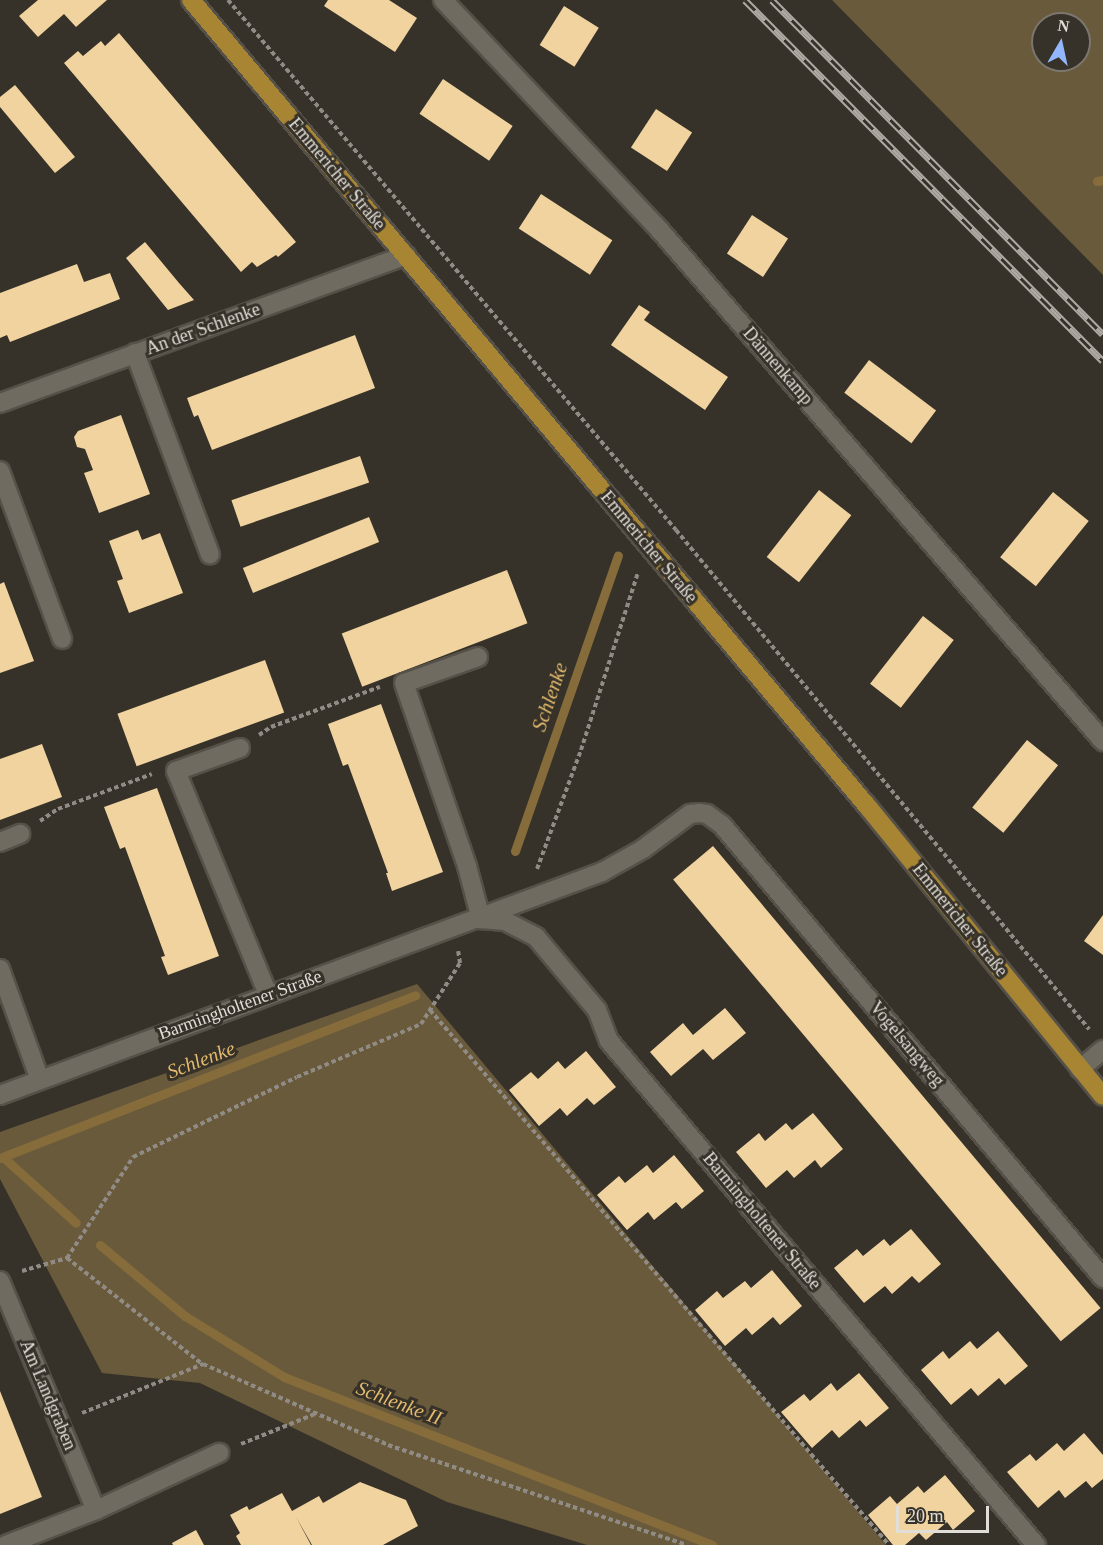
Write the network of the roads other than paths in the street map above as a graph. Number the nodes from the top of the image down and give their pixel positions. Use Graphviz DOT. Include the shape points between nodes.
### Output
graph roads {
  1 [pos="191,0"];
  2 [pos="443,0"];
  3 [pos="406,255"];
  4 [pos="135,353"];
  5 [pos="0,403"];
  6 [pos="0,471"];
  7 [pos="210,555"];
  8 [pos="62,639"];
  9 [pos="478,657"];
  10 [pos="1103,741"];
  11 [pos="240,748"];
  12 [pos="708,814"];
  13 [pos="20,834"];
  14 [pos="0,842"];
  15 [pos="481,919"];
  16 [pos="0,969"];
  17 [pos="268,994"];
  18 [pos="1099,1043"];
  19 [pos="1080,1069"];
  20 [pos="40,1080"];
  21 [pos="0,1095"];
  22 [pos="1103,1096"];
  23 [pos="6,1277"];
  24 [pos="1103,1278"];
  25 [pos="219,1453"];
  26 [pos="96,1510"];
  27 [pos="6,1545"];
  28 [pos="1036,1545"];
  1 -- 3 [label="main road, Emmericher Straße"];
  2 -- 10 [label="street, Dännenkamp" via="657,228"];
  3 -- 4 [label="street, An der Schlenke"];
  3 -- 19 [label="main road, Emmericher Straße" via="868,807"];
  4 -- 5 [label="street, An der Schlenke"];
  4 -- 7 [label="street"];
  6 -- 8 [label="street"];
  9 -- 15 [label="street" via="404,683 467,866"];
  11 -- 17 [label="street" via="176,771"];
  12 -- 15 [label="street, Barmingholtener Straße" via="690,814 643,849 602,872"];
  12 -- 24 [label="street, Vogelsangweg" via="722,825"];
  13 -- 14 [label="street"];
  15 -- 17 [label="street, Barmingholtener Straße"];
  15 -- 28 [label="street, Barmingholtener Straße" via="505,921 536,937 597,1010 609,1041"];
  16 -- 20 [label="street"];
  17 -- 20 [label="street, Barmingholtener Straße"];
  18 -- 19 [label="street"];
  19 -- 22 [label="main road, Emmericher Straße"];
  20 -- 21 [label="street, Barmingholtener Straße"];
  23 -- 26 [label="street, Am Landgraben" via="59,1423"];
  25 -- 26 [label="street"];
  26 -- 27 [label="street"];
}
